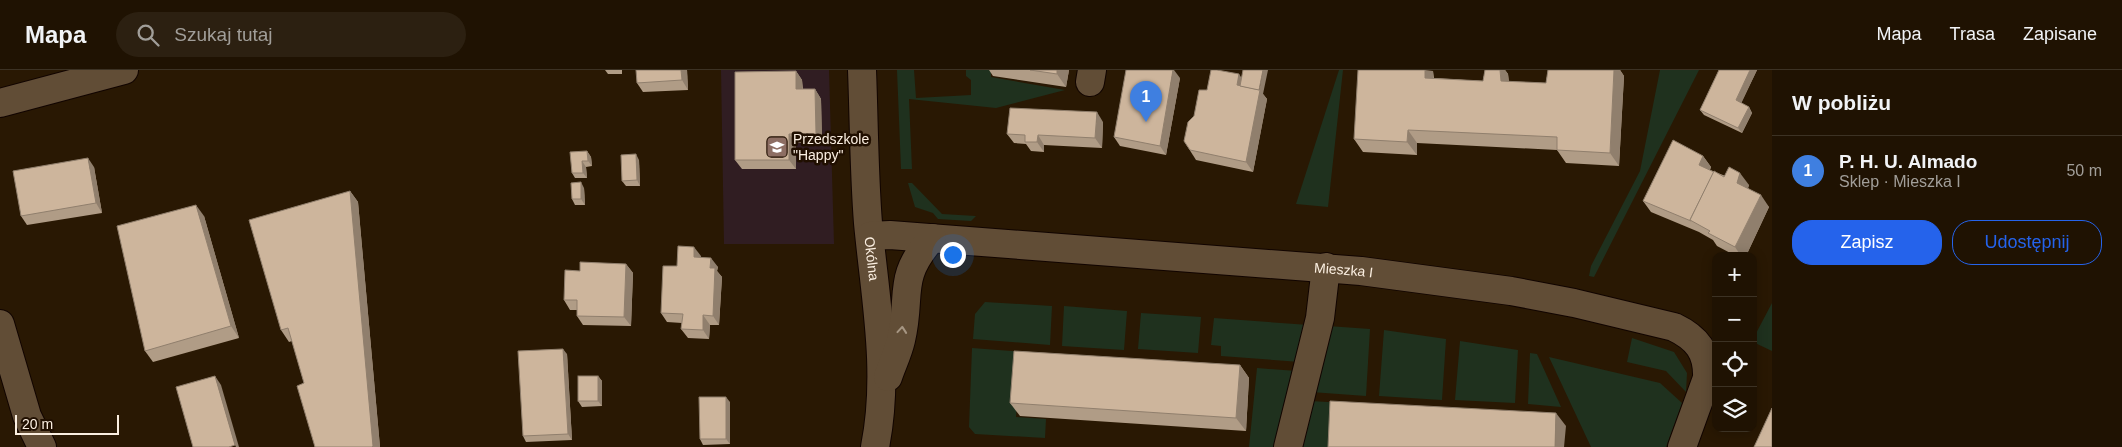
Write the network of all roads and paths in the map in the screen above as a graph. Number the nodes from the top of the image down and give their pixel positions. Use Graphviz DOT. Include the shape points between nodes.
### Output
graph roads {
  1 [pos="124,70"];
  2 [pos="862,70"];
  3 [pos="0,103"];
  4 [pos="870,236"];
  5 [pos="932,238"];
  6 [pos="1326,267"];
  7 [pos="0,324"];
  8 [pos="882,393"];
  9 [pos="42,447"];
  10 [pos="875,447"];
  11 [pos="1288,447"];
  12 [pos="1682,447"];
  1 -- 3 [label="street"];
  2 -- 4 [label="street, Okólna"];
  4 -- 5 [label="street, Mieszka I"];
  4 -- 8 [label="street, Okólna" via="880,319"];
  5 -- 6 [label="street, Mieszka I"];
  8 -- 5 [label="street, one-way" via="901,340 906,286 912,267 918,253"];
  6 -- 11 [label="street" via="1320,318"];
  6 -- 12 [label="street, Mieszka I" via="1511,291 1574,303 1685,332 1701,346 1708,372"];
  7 -- 9 [label="street" via="27,416"];
  8 -- 10 [label="street, Okólna"];
}
